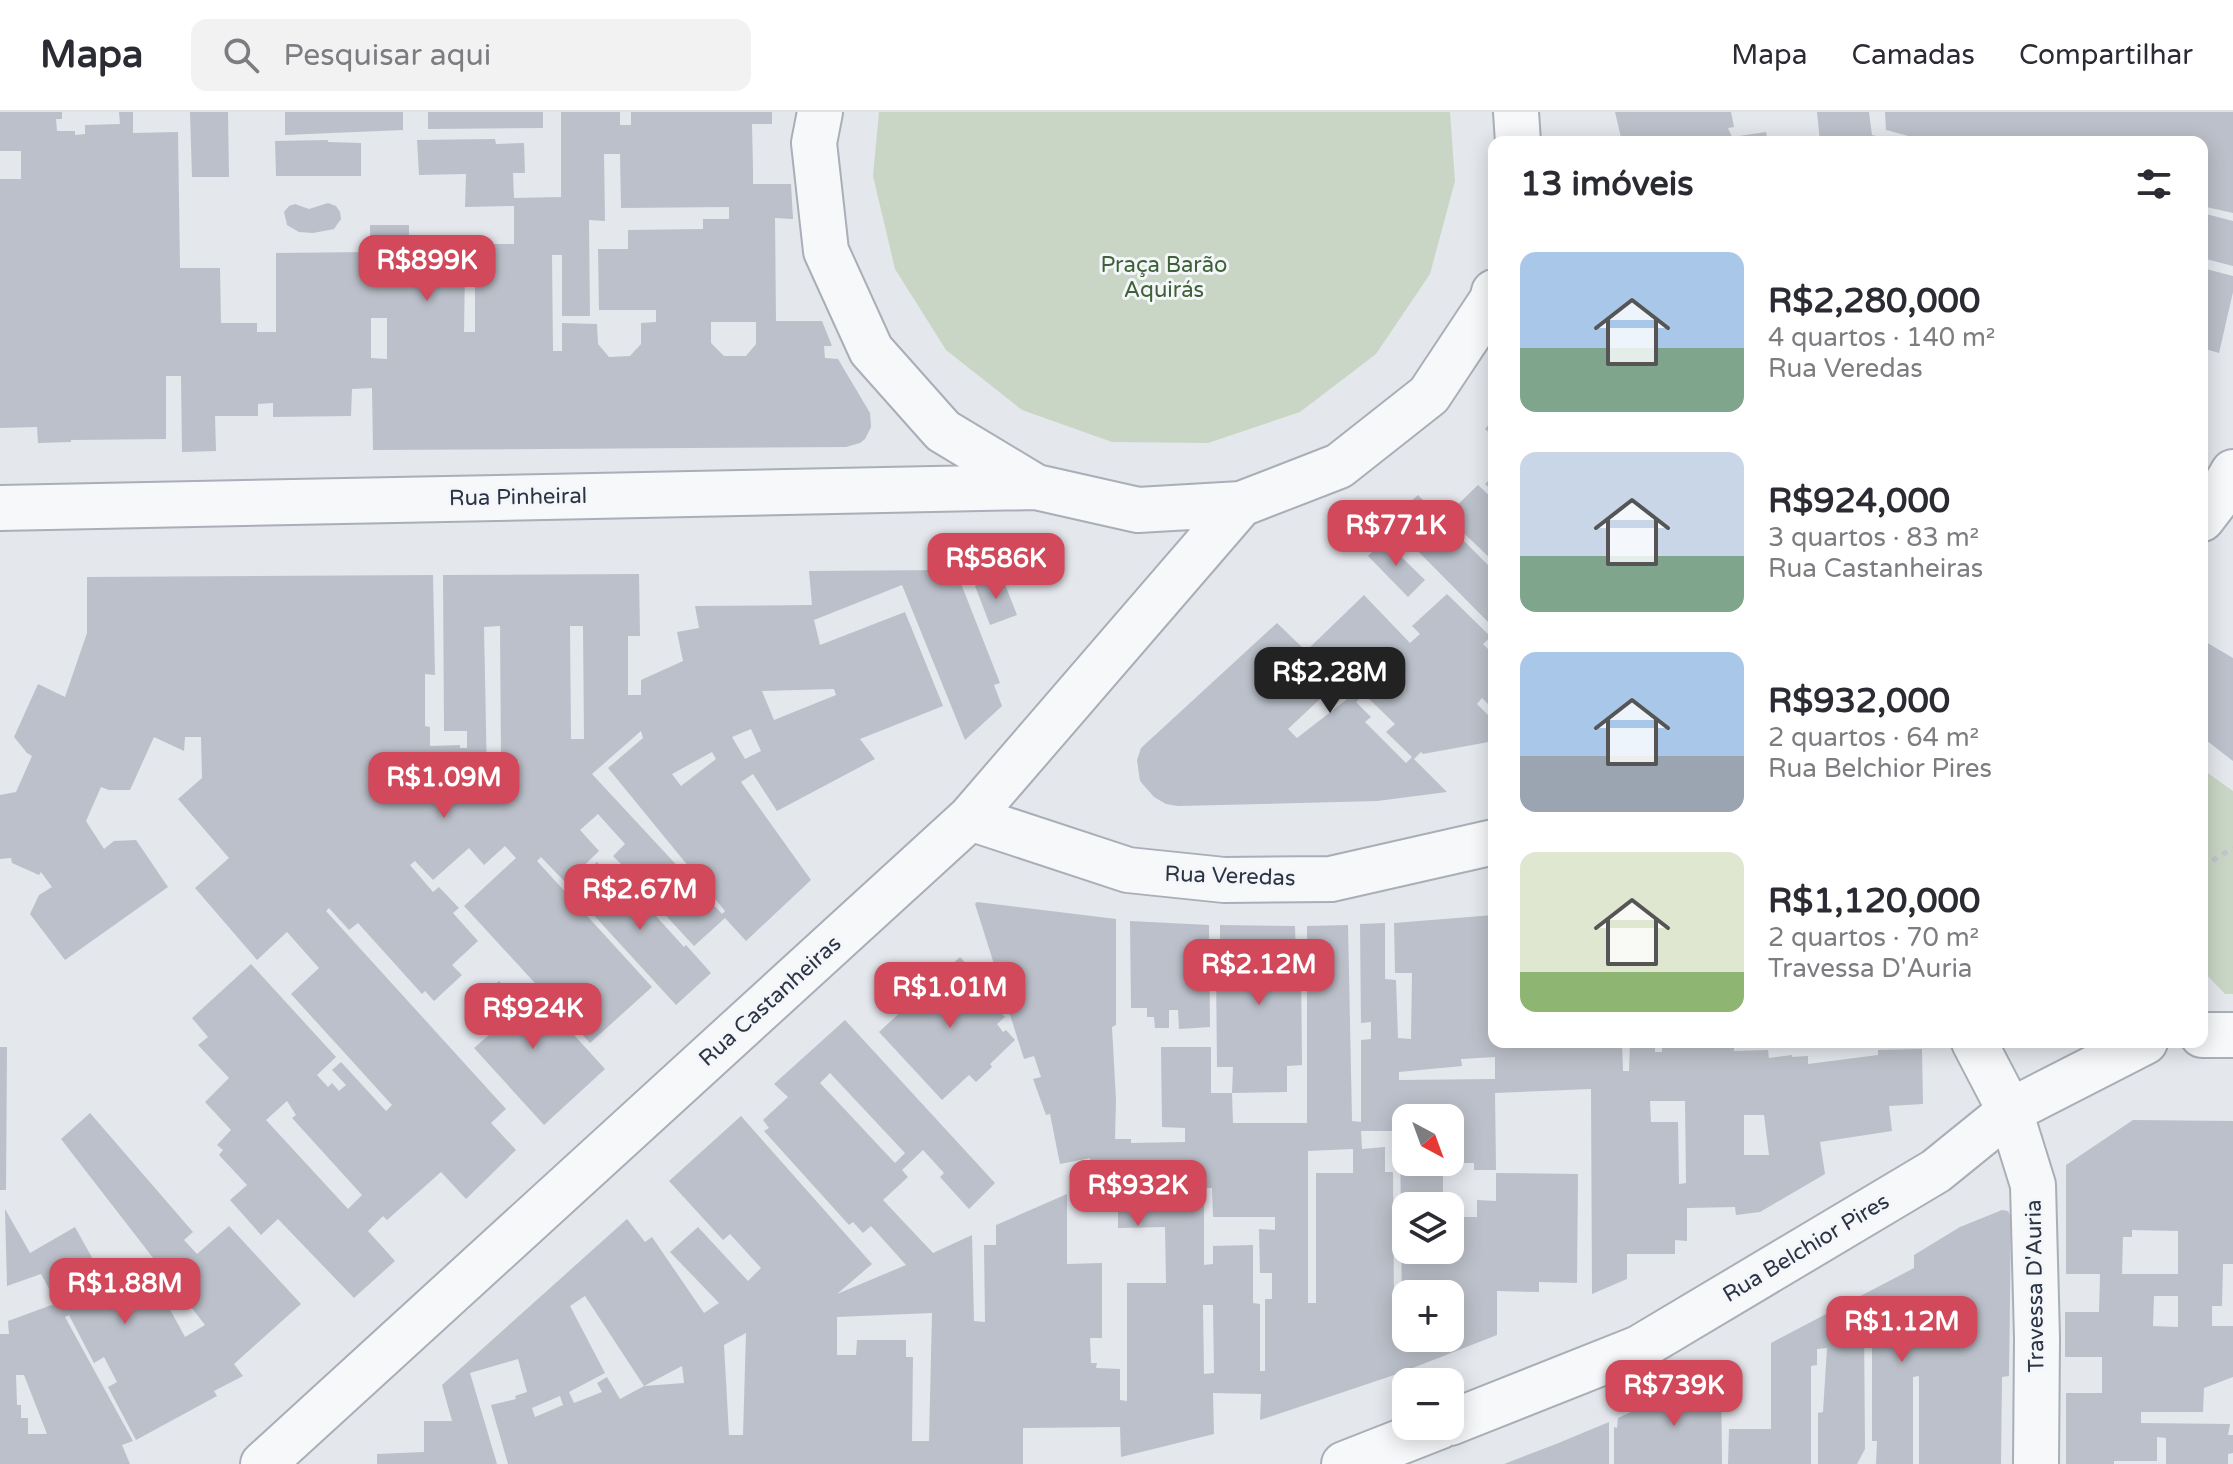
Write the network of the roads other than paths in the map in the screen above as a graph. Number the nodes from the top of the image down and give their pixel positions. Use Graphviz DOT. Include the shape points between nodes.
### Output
graph roads {
  1 [pos="820,112"];
  2 [pos="1516,112"];
  3 [pos="1518,136"];
  4 [pos="1488,306"];
  5 [pos="2233,472"];
  6 [pos="1036,487"];
  7 [pos="1241,504"];
  8 [pos="0,508"];
  9 [pos="2208,511"];
  10 [pos="970,818"];
  11 [pos="1488,843"];
  12 [pos="2208,1035"];
  13 [pos="2233,1035"];
  14 [pos="1977,1048"];
  15 [pos="2133,1048"];
  16 [pos="2010,1111"];
  17 [pos="1464,1417"];
  18 [pos="1405,1440"];
  19 [pos="263,1464"];
  20 [pos="1344,1464"];
  21 [pos="2036,1464"];
  1 -- 6 [label="street" via="814,143 826,251 871,350 943,431"];
  2 -- 3 [label="street"];
  4 -- 7 [label="street" via="1429,395 1339,466"];
  5 -- 9 [label="street"];
  6 -- 7 [label="street" via="1138,510"];
  6 -- 8 [label="street, Rua Pinheiral"];
  7 -- 10 [label="street, Rua Castanheiras"];
  10 -- 11 [label="street, Rua Veredas" via="1128,870 1224,880 1331,879"];
  10 -- 19 [label="street, Rua Castanheiras"];
  12 -- 13 [label="street"];
  14 -- 16 [label="street, Travessa D'Auria"];
  15 -- 16 [label="street, Rua Belchior Pires"];
  16 -- 17 [label="street, Rua Belchior Pires" via="1936,1171 1639,1348"];
  16 -- 21 [label="street, Travessa D'Auria" via="2033,1185"];
  18 -- 20 [label="street"];
}
